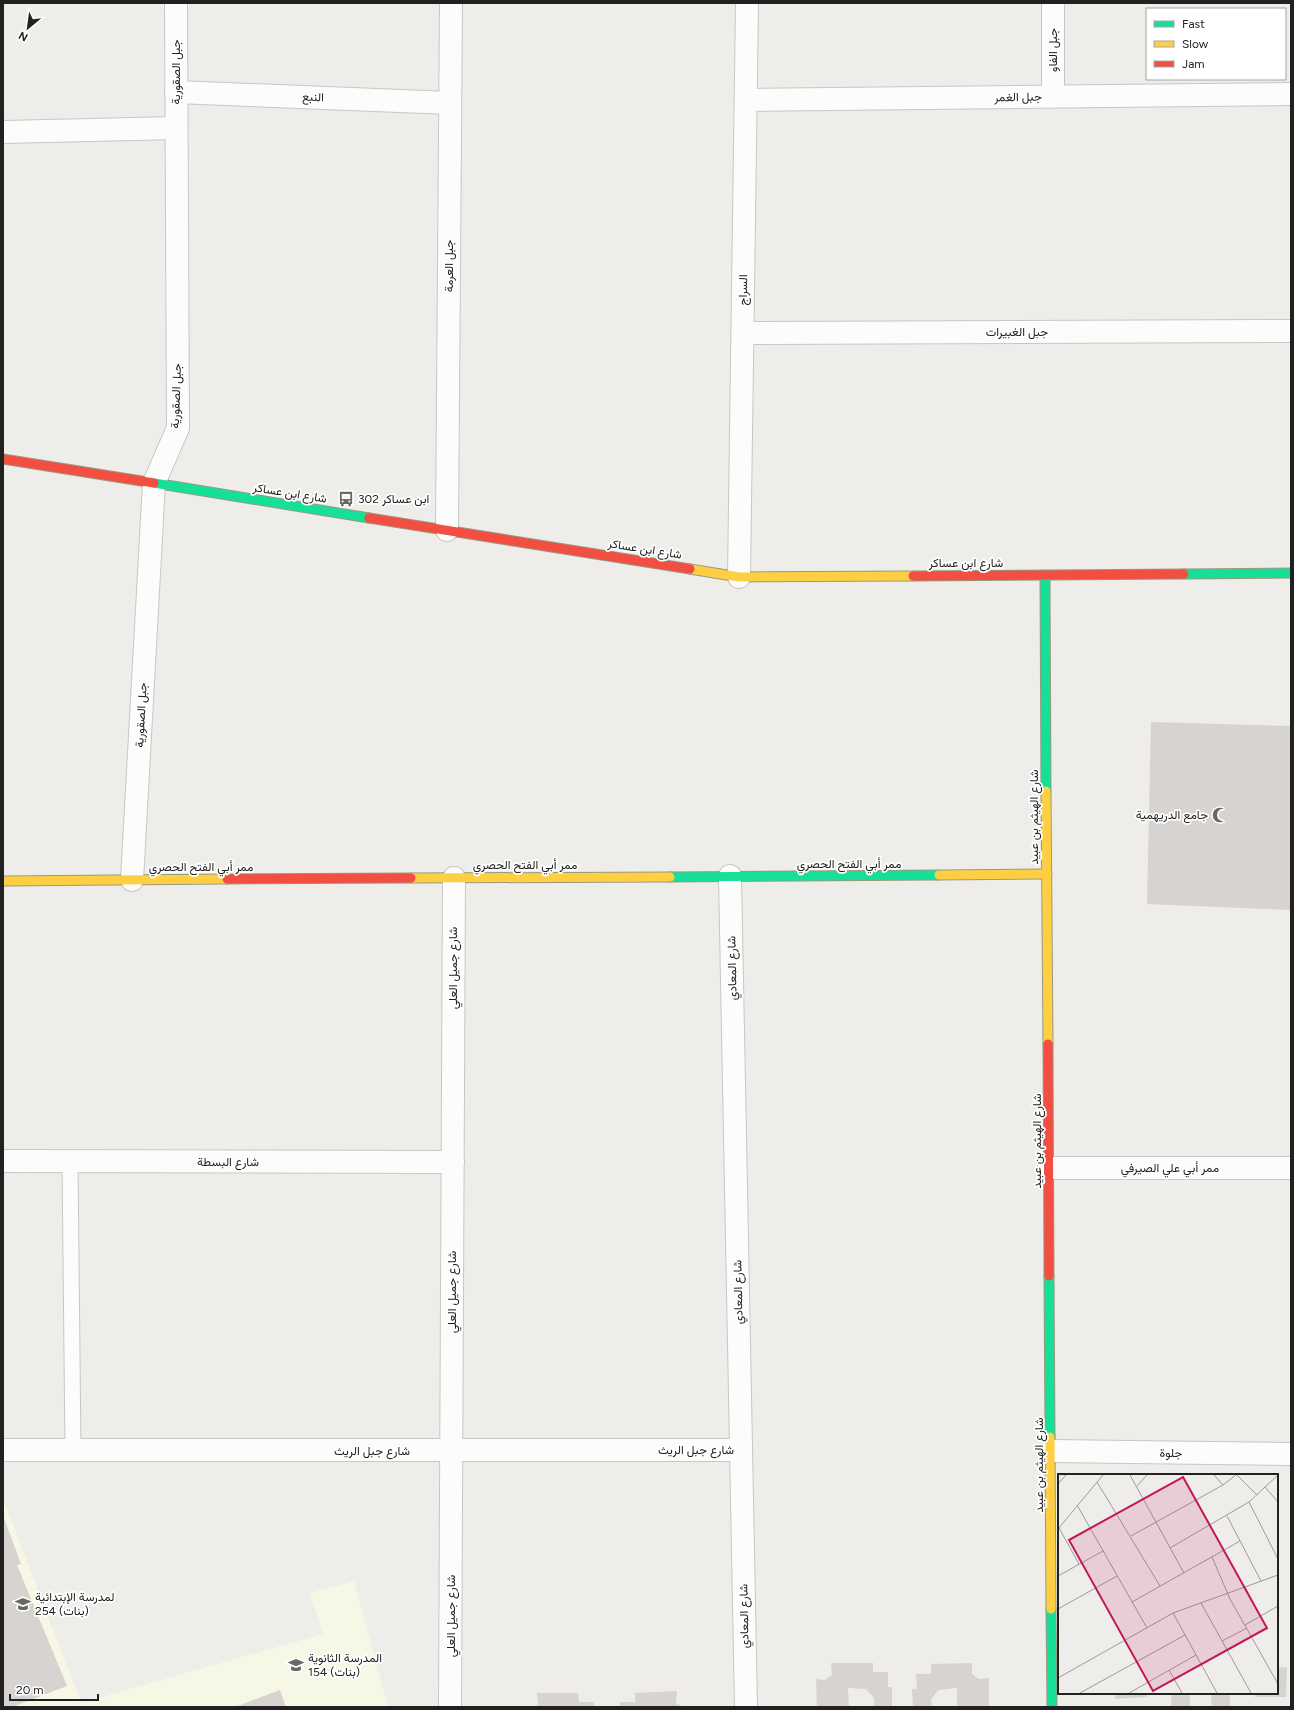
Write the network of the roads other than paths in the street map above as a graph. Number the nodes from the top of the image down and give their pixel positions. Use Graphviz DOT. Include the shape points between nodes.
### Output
graph roads {
  1 [pos="176,3"];
  2 [pos="451,3"];
  3 [pos="747,3"];
  4 [pos="1053,3"];
  5 [pos="176,92"];
  6 [pos="1291,94"];
  7 [pos="1053,96"];
  8 [pos="746,100"];
  9 [pos="450,103"];
  10 [pos="176,128"];
  11 [pos="3,132"];
  12 [pos="1291,331"];
  13 [pos="743,333"];
  14 [pos="3,459"];
  15 [pos="154,483"];
  16 [pos="447,530"];
  17 [pos="1291,573"];
  18 [pos="1045,575"];
  19 [pos="740,577"];
  20 [pos="1047,874"];
  21 [pos="730,876"];
  22 [pos="454,878"];
  23 [pos="132,880"];
  24 [pos="3,881"];
  25 [pos="3,1161"];
  26 [pos="70,1162"];
  27 [pos="452,1162"];
  28 [pos="1049,1168"];
  29 [pos="1291,1168"];
  30 [pos="3,1450"];
  31 [pos="73,1450"];
  32 [pos="741,1450"];
  33 [pos="451,1451"];
  34 [pos="1051,1451"];
  35 [pos="1291,1454"];
  36 [pos="450,1707"];
  37 [pos="746,1707"];
  38 [pos="1052,1707"];
  1 -- 5 [label="street, جبل الصقورية"];
  2 -- 9 [label="street, جبل العرمة"];
  3 -- 8 [label="street, السراج"];
  4 -- 7 [label="street, جبل الفاو"];
  5 -- 9 [label="street, النبع"];
  5 -- 10 [label="street, جبل الصقورية"];
  6 -- 7 [label="street, جبل الغمر"];
  7 -- 8 [label="street, جبل الغمر"];
  8 -- 13 [label="street, السراج"];
  9 -- 16 [label="street, جبل العرمة"];
  10 -- 11 [label="street"];
  10 -- 15 [label="street, جبل الصقورية" via="178,428"];
  12 -- 13 [label="street, جبل الغبيرات"];
  13 -- 19 [label="street, السراج"];
  14 -- 15 [label="street, شارع ابن عساكر"];
  15 -- 16 [label="street, شارع ابن عساكر"];
  15 -- 23 [label="street, جبل الصقورية"];
  16 -- 19 [label="street, شارع ابن عساكر"];
  17 -- 18 [label="street, شارع ابن عساكر"];
  18 -- 19 [label="street, شارع ابن عساكر"];
  18 -- 20 [label="street, شارع الهيثم بن عبيد"];
  20 -- 21 [label="street, ممر أبي الفتح الحصري"];
  20 -- 28 [label="street, شارع الهيثم بن عبيد"];
  21 -- 22 [label="street, ممر أبي الفتح الحصري"];
  21 -- 32 [label="street, شارع المعادي"];
  22 -- 23 [label="street, ممر أبي الفتح الحصري"];
  22 -- 27 [label="street, شارع جميل العلي"];
  23 -- 24 [label="street, ممر أبي الفتح الحصري"];
  25 -- 26 [label="street, شارع البسطة"];
  26 -- 27 [label="street, شارع البسطة"];
  26 -- 31 [label="lane"];
  27 -- 33 [label="street, شارع جميل العلي"];
  28 -- 29 [label="street, ممر أبي علي الصيرفي"];
  28 -- 34 [label="street, شارع الهيثم بن عبيد"];
  30 -- 31 [label="street, شارع جبل الريث"];
  31 -- 33 [label="street, شارع جبل الريث"];
  32 -- 33 [label="street, شارع جبل الريث"];
  32 -- 37 [label="street, شارع المعادي"];
  33 -- 36 [label="street, شارع جميل العلي"];
  34 -- 35 [label="street, جلوة"];
  34 -- 38 [label="street, شارع الهيثم بن عبيد"];
}
